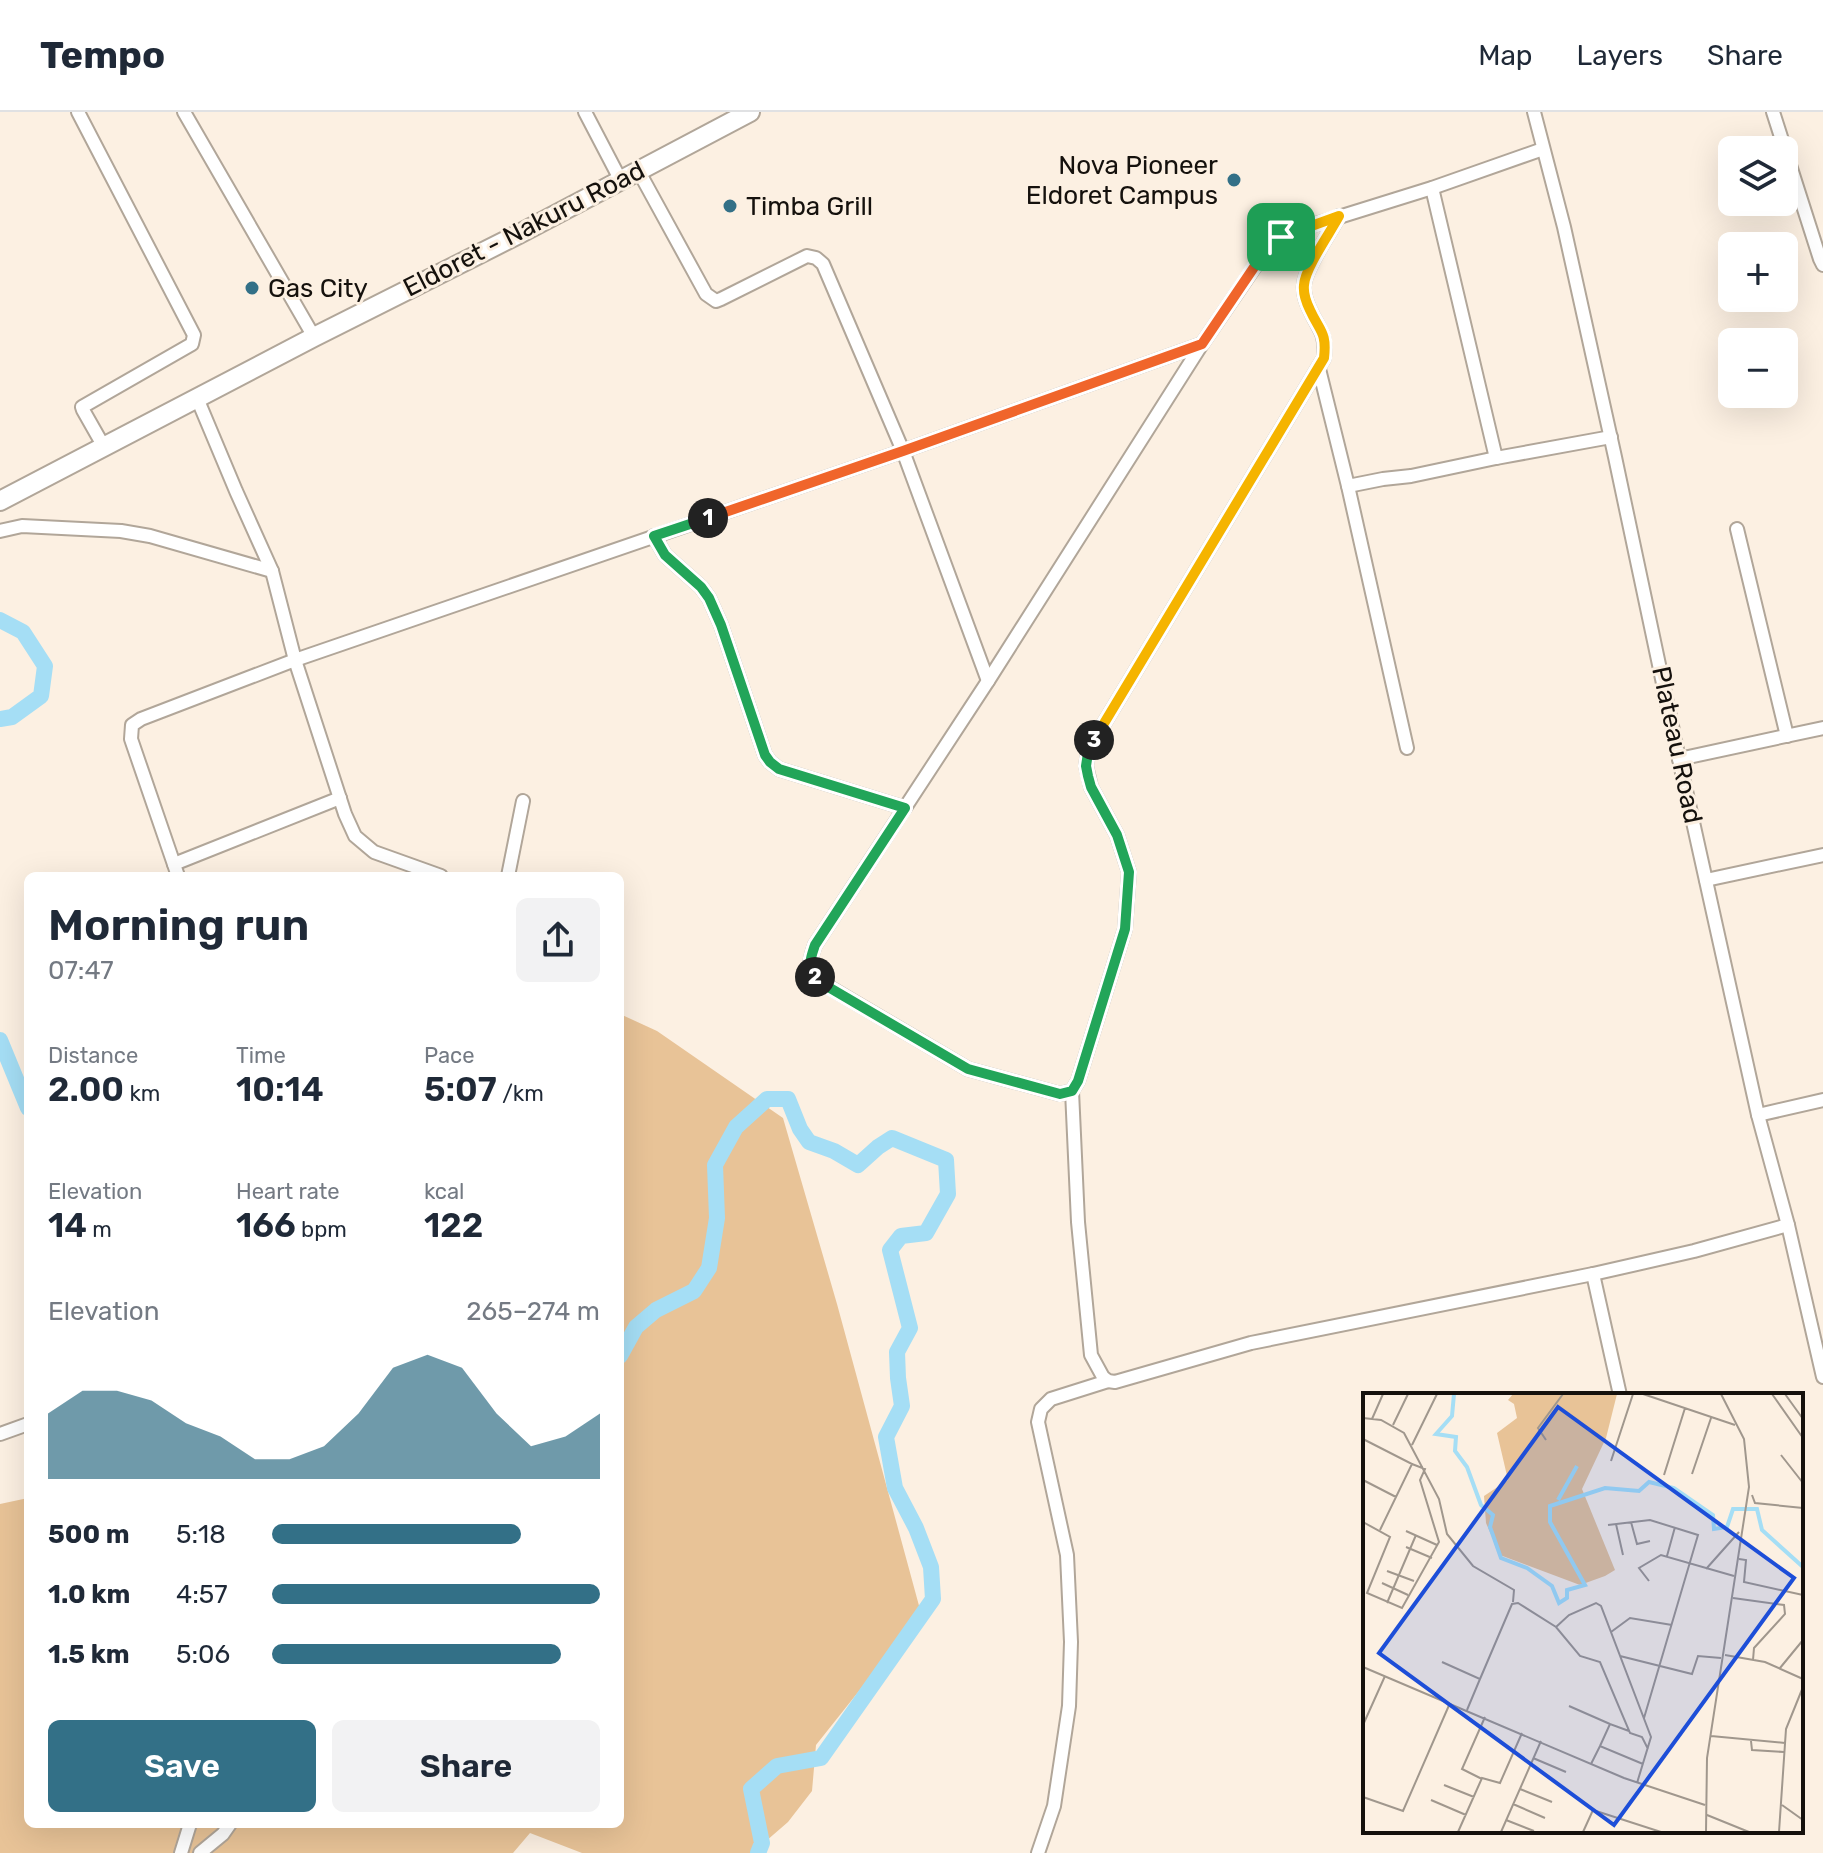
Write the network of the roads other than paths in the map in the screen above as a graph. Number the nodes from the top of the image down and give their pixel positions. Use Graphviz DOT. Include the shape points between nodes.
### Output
graph roads {
  1 [pos="78,112"];
  2 [pos="184,112"];
  3 [pos="585,112"];
  4 [pos="750,112"];
  5 [pos="1534,112"];
  6 [pos="1773,112"];
  7 [pos="1543,149"];
  8 [pos="638,170"];
  9 [pos="620,179"];
  10 [pos="1432,188"];
  11 [pos="1339,216"];
  12 [pos="1823,265"];
  13 [pos="314,337"];
  14 [pos="1202,344"];
  15 [pos="1319,369"];
  16 [pos="197,398"];
  17 [pos="1611,437"];
  18 [pos="104,447"];
  19 [pos="903,451"];
  20 [pos="1496,458"];
  21 [pos="1348,486"];
  22 [pos="0,501"];
  23 [pos="1737,529"];
  24 [pos="0,531"];
  25 [pos="654,536"];
  26 [pos="272,571"];
  27 [pos="295,660"];
  28 [pos="988,681"];
  29 [pos="1823,728"];
  30 [pos="1787,736"];
  31 [pos="1407,748"];
  32 [pos="1679,759"];
  33 [pos="340,798"];
  34 [pos="523,801"];
  35 [pos="905,808"];
  36 [pos="1823,855"];
  37 [pos="176,870"];
  38 [pos="430,872"];
  39 [pos="509,872"];
  40 [pos="1706,880"];
  41 [pos="1072,1091"];
  42 [pos="1823,1100"];
  43 [pos="1758,1115"];
  44 [pos="1788,1225"];
  45 [pos="1593,1274"];
  46 [pos="1817,1330"];
  47 [pos="1823,1377"];
  48 [pos="1108,1381"];
  49 [pos="1620,1393"];
  50 [pos="24,1425"];
  51 [pos="0,1434"];
  52 [pos="189,1828"];
  53 [pos="227,1828"];
  54 [pos="181,1853"];
  55 [pos="200,1853"];
  56 [pos="1038,1853"];
  1 -- 18 [label="street" via="194,335 192,344 82,407"];
  2 -- 13 [label="street"];
  3 -- 9 [label="street"];
  4 -- 8 [label="highway, Eldoret - Nakuru Road"];
  5 -- 7 [label="street, Plateau Road"];
  6 -- 12 [label="street"];
  7 -- 10 [label="street"];
  7 -- 17 [label="street, Plateau Road"];
  8 -- 9 [label="highway, Eldoret - Nakuru Road"];
  8 -- 19 [label="street" via="712,299 807,256 823,264"];
  9 -- 13 [label="highway, Eldoret - Nakuru Road"];
  10 -- 11 [label="street"];
  10 -- 20 [label="street"];
  11 -- 14 [label="street" via="1271,243"];
  11 -- 15 [label="street" via="1303,287 1325,337"];
  13 -- 16 [label="highway, Eldoret - Nakuru Road"];
  14 -- 19 [label="street"];
  14 -- 28 [label="street"];
  15 -- 21 [label="street"];
  15 -- 41 [label="street" via="1088,753 1091,787 1117,835 1129,872 1125,929"];
  16 -- 18 [label="highway, Eldoret - Nakuru Road"];
  16 -- 26 [label="street"];
  17 -- 20 [label="street"];
  17 -- 32 [label="street, Plateau Road"];
  18 -- 22 [label="highway, Eldoret - Nakuru Road"];
  19 -- 25 [label="street"];
  19 -- 28 [label="street"];
  20 -- 21 [label="street"];
  21 -- 31 [label="street"];
  23 -- 30 [label="street"];
  24 -- 26 [label="street" via="22,526 121,531"];
  25 -- 27 [label="street"];
  25 -- 35 [label="street" via="665,555 709,598 770,762"];
  26 -- 27 [label="street"];
  27 -- 33 [label="street"];
  27 -- 37 [label="street" via="132,725 131,739"];
  28 -- 35 [label="street"];
  29 -- 30 [label="street"];
  30 -- 32 [label="street"];
  32 -- 40 [label="street, Plateau Road"];
  33 -- 37 [label="street"];
  33 -- 38 [label="street" via="355,836 374,852"];
  34 -- 39 [label="street"];
  35 -- 41 [label="street" via="815,945 812,974 968,1069 1060,1094"];
  36 -- 40 [label="street"];
  40 -- 43 [label="street, Plateau Road"];
  41 -- 48 [label="street" via="1091,1355"];
  42 -- 43 [label="street"];
  43 -- 44 [label="street, Plateau Road"];
  44 -- 45 [label="street"];
  44 -- 46 [label="street, Plateau Road"];
  45 -- 48 [label="street" via="1251,1343"];
  45 -- 49 [label="street"];
  46 -- 47 [label="street, Plateau Road"];
  48 -- 56 [label="street" via="1051,1399 1038,1422 1067,1555 1071,1642 1069,1706 1054,1806"];
  50 -- 51 [label="street"];
  52 -- 54 [label="street"];
  53 -- 55 [label="street"];
}
